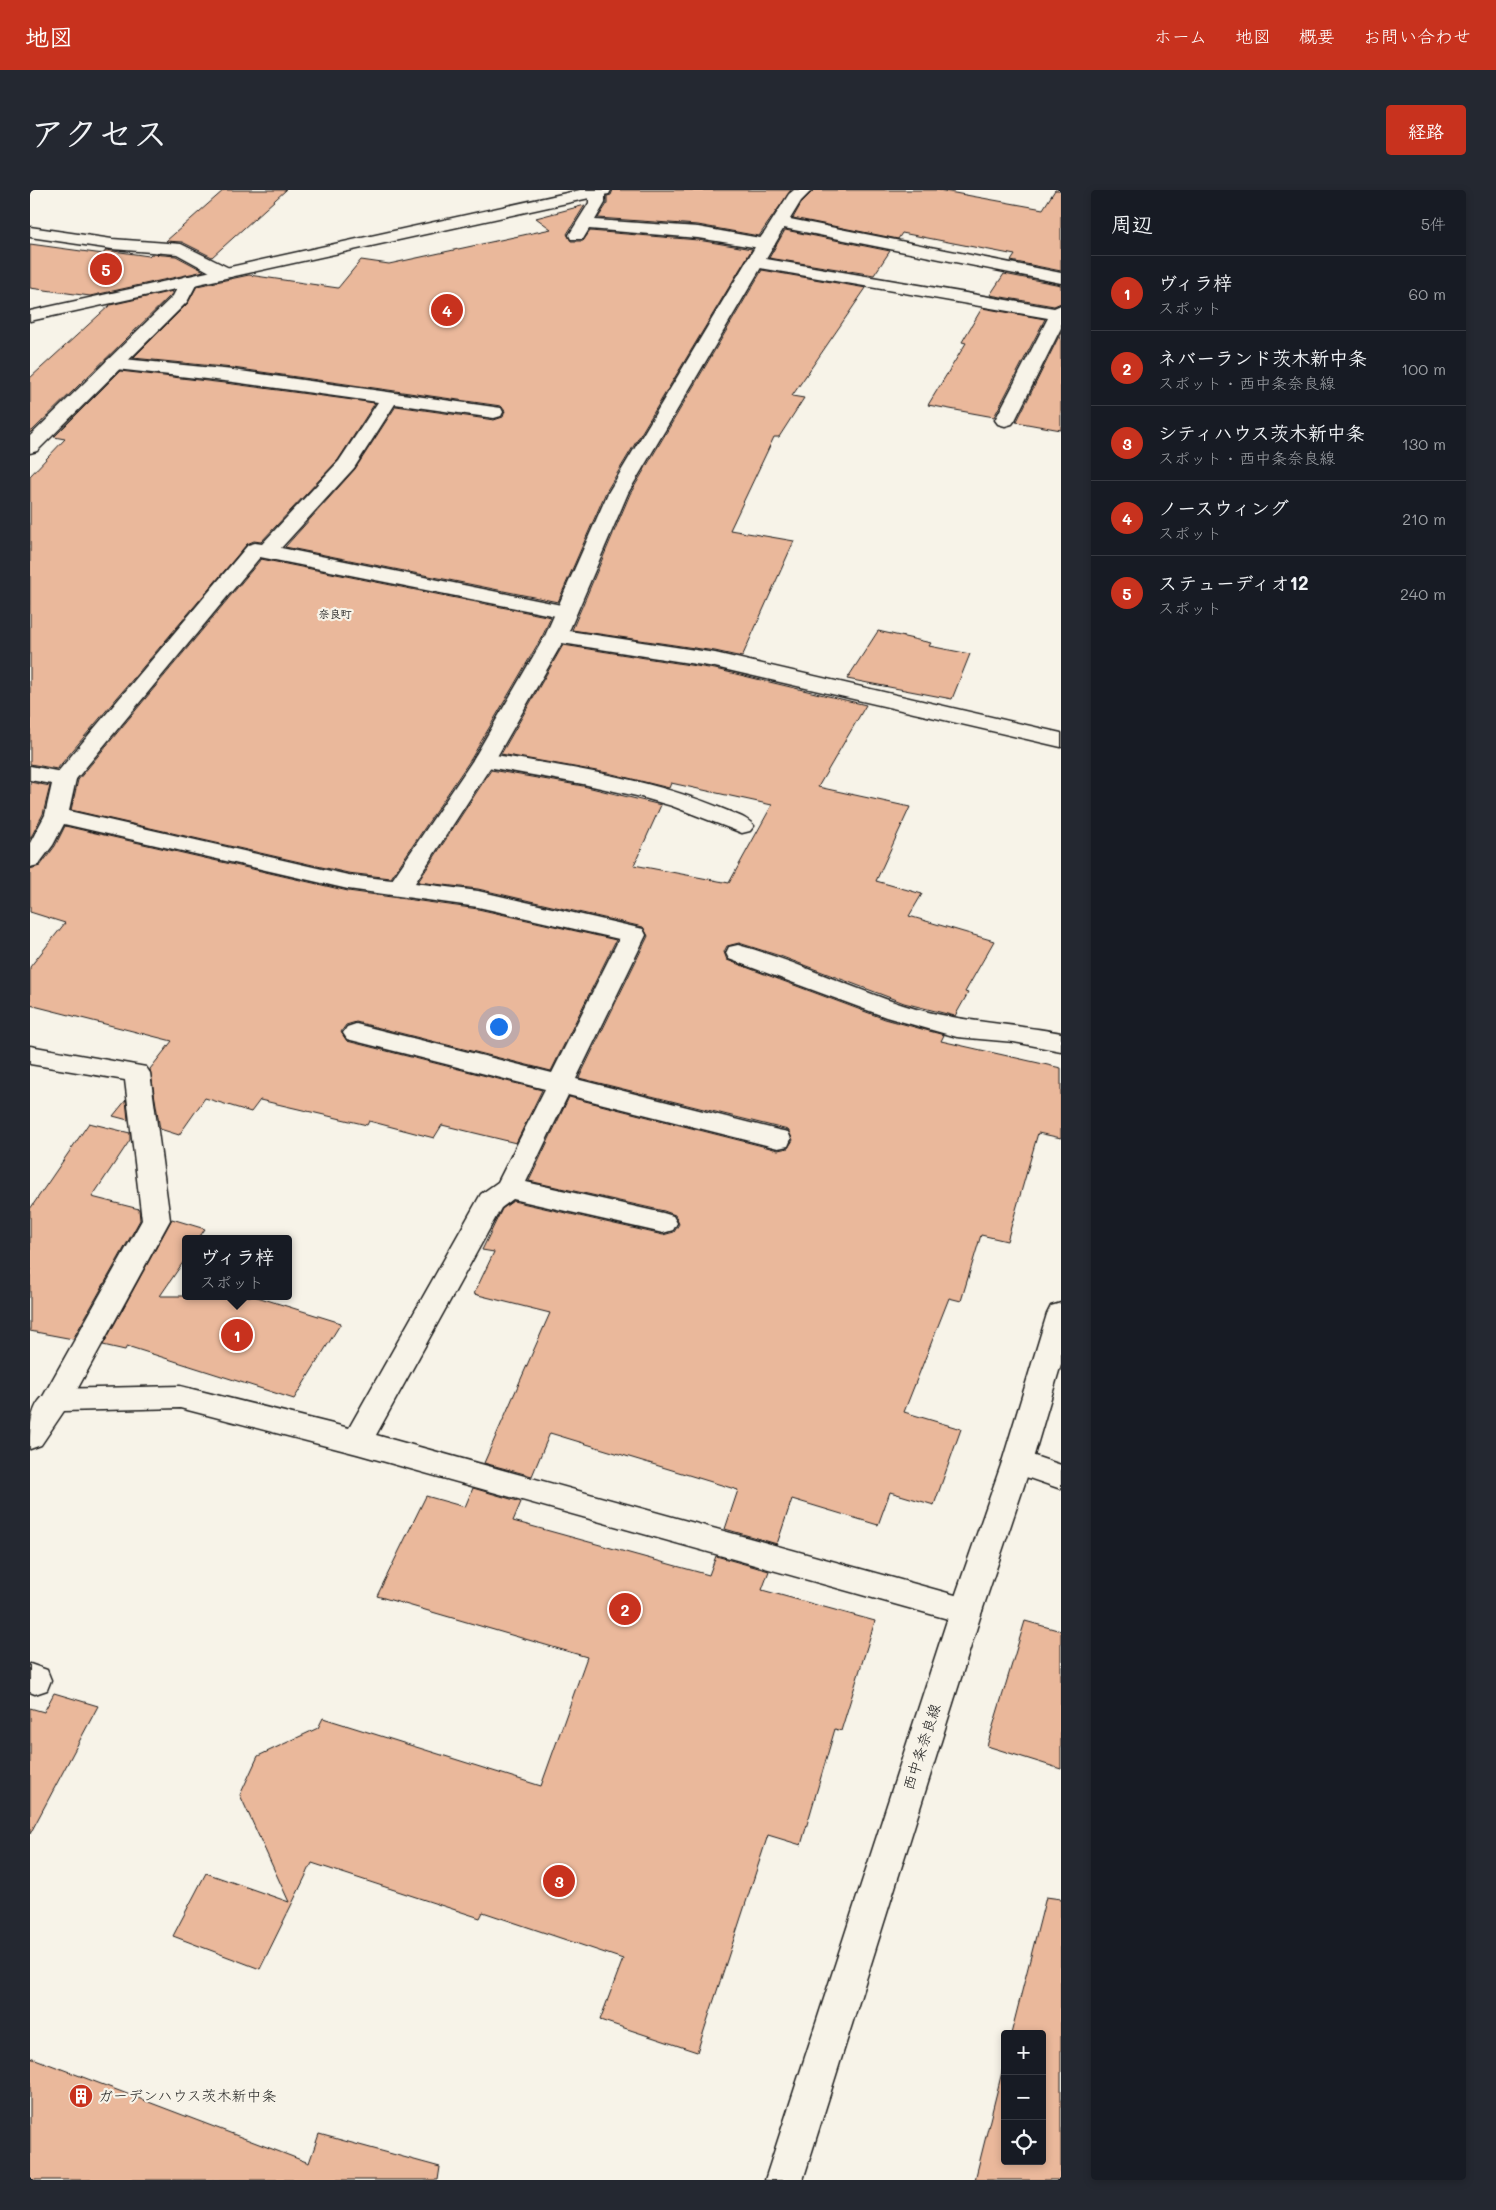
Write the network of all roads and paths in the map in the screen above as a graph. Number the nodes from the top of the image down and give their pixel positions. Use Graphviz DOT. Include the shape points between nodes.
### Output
graph roads {
  1 [pos="804,190"];
  2 [pos="600,191"];
  3 [pos="30,232"];
  4 [pos="772,234"];
  5 [pos="755,262"];
  6 [pos="225,273"];
  7 [pos="1061,278"];
  8 [pos="189,282"];
  9 [pos="1060,312"];
  10 [pos="30,316"];
  11 [pos="114,364"];
  12 [pos="390,398"];
  13 [pos="494,412"];
  14 [pos="1005,420"];
  15 [pos="30,447"];
  16 [pos="266,552"];
  17 [pos="566,612"];
  18 [pos="556,636"];
  19 [pos="1061,740"];
  20 [pos="484,760"];
  21 [pos="30,772"];
  22 [pos="64,779"];
  23 [pos="57,815"];
  24 [pos="742,826"];
  25 [pos="30,860"];
  26 [pos="400,888"];
  27 [pos="738,954"];
  28 [pos="356,1033"];
  29 [pos="1061,1042"];
  30 [pos="30,1055"];
  31 [pos="562,1083"];
  32 [pos="778,1138"];
  33 [pos="509,1188"];
  34 [pos="663,1223"];
  35 [pos="1061,1314"];
  36 [pos="56,1400"];
  37 [pos="30,1437"];
  38 [pos="357,1442"];
  39 [pos="1017,1462"];
  40 [pos="1061,1477"];
  41 [pos="966,1611"];
  42 [pos="784,2180"];
  1 -- 4 [label="street" via="795,198"];
  2 -- 4 [label="street" via="597,203 580,229 658,228 704,233"];
  2 -- 6 [label="street"];
  3 -- 6 [label="street" via="112,244 181,249"];
  4 -- 5 [label="street"];
  4 -- 7 [label="street" via="928,253"];
  5 -- 9 [label="street"];
  5 -- 17 [label="street" via="618,493"];
  6 -- 8 [label="street"];
  8 -- 10 [label="street"];
  8 -- 11 [label="street" via="181,298"];
  9 -- 14 [label="street"];
  11 -- 12 [label="street" via="333,388"];
  11 -- 15 [label="street"];
  12 -- 13 [label="street"];
  12 -- 16 [label="street" via="347,464"];
  16 -- 17 [label="street"];
  16 -- 22 [label="street" via="255,550"];
  17 -- 18 [label="street"];
  18 -- 19 [label="street" via="715,660"];
  18 -- 20 [label="street"];
  20 -- 24 [label="street" via="615,782 719,815"];
  20 -- 26 [label="street"];
  21 -- 22 [label="street"];
  22 -- 23 [label="street"];
  23 -- 25 [label="street" via="42,845"];
  23 -- 26 [label="street" via="348,882"];
  26 -- 31 [label="street" via="478,899 634,935"];
  27 -- 29 [label="street" via="895,1011 957,1028 1014,1033"];
  28 -- 31 [label="street"];
  30 -- 36 [label="street" via="137,1073 156,1220"];
  31 -- 32 [label="street"];
  31 -- 33 [label="street"];
  33 -- 34 [label="street"];
  33 -- 38 [label="street" via="491,1201"];
  35 -- 39 [label="street, 西中条奈良線"];
  36 -- 37 [label="street"];
  36 -- 38 [label="street" via="180,1398"];
  38 -- 41 [label="street"];
  39 -- 40 [label="street"];
  39 -- 41 [label="street, 西中条奈良線"];
  41 -- 42 [label="street, 西中条奈良線"];
}
